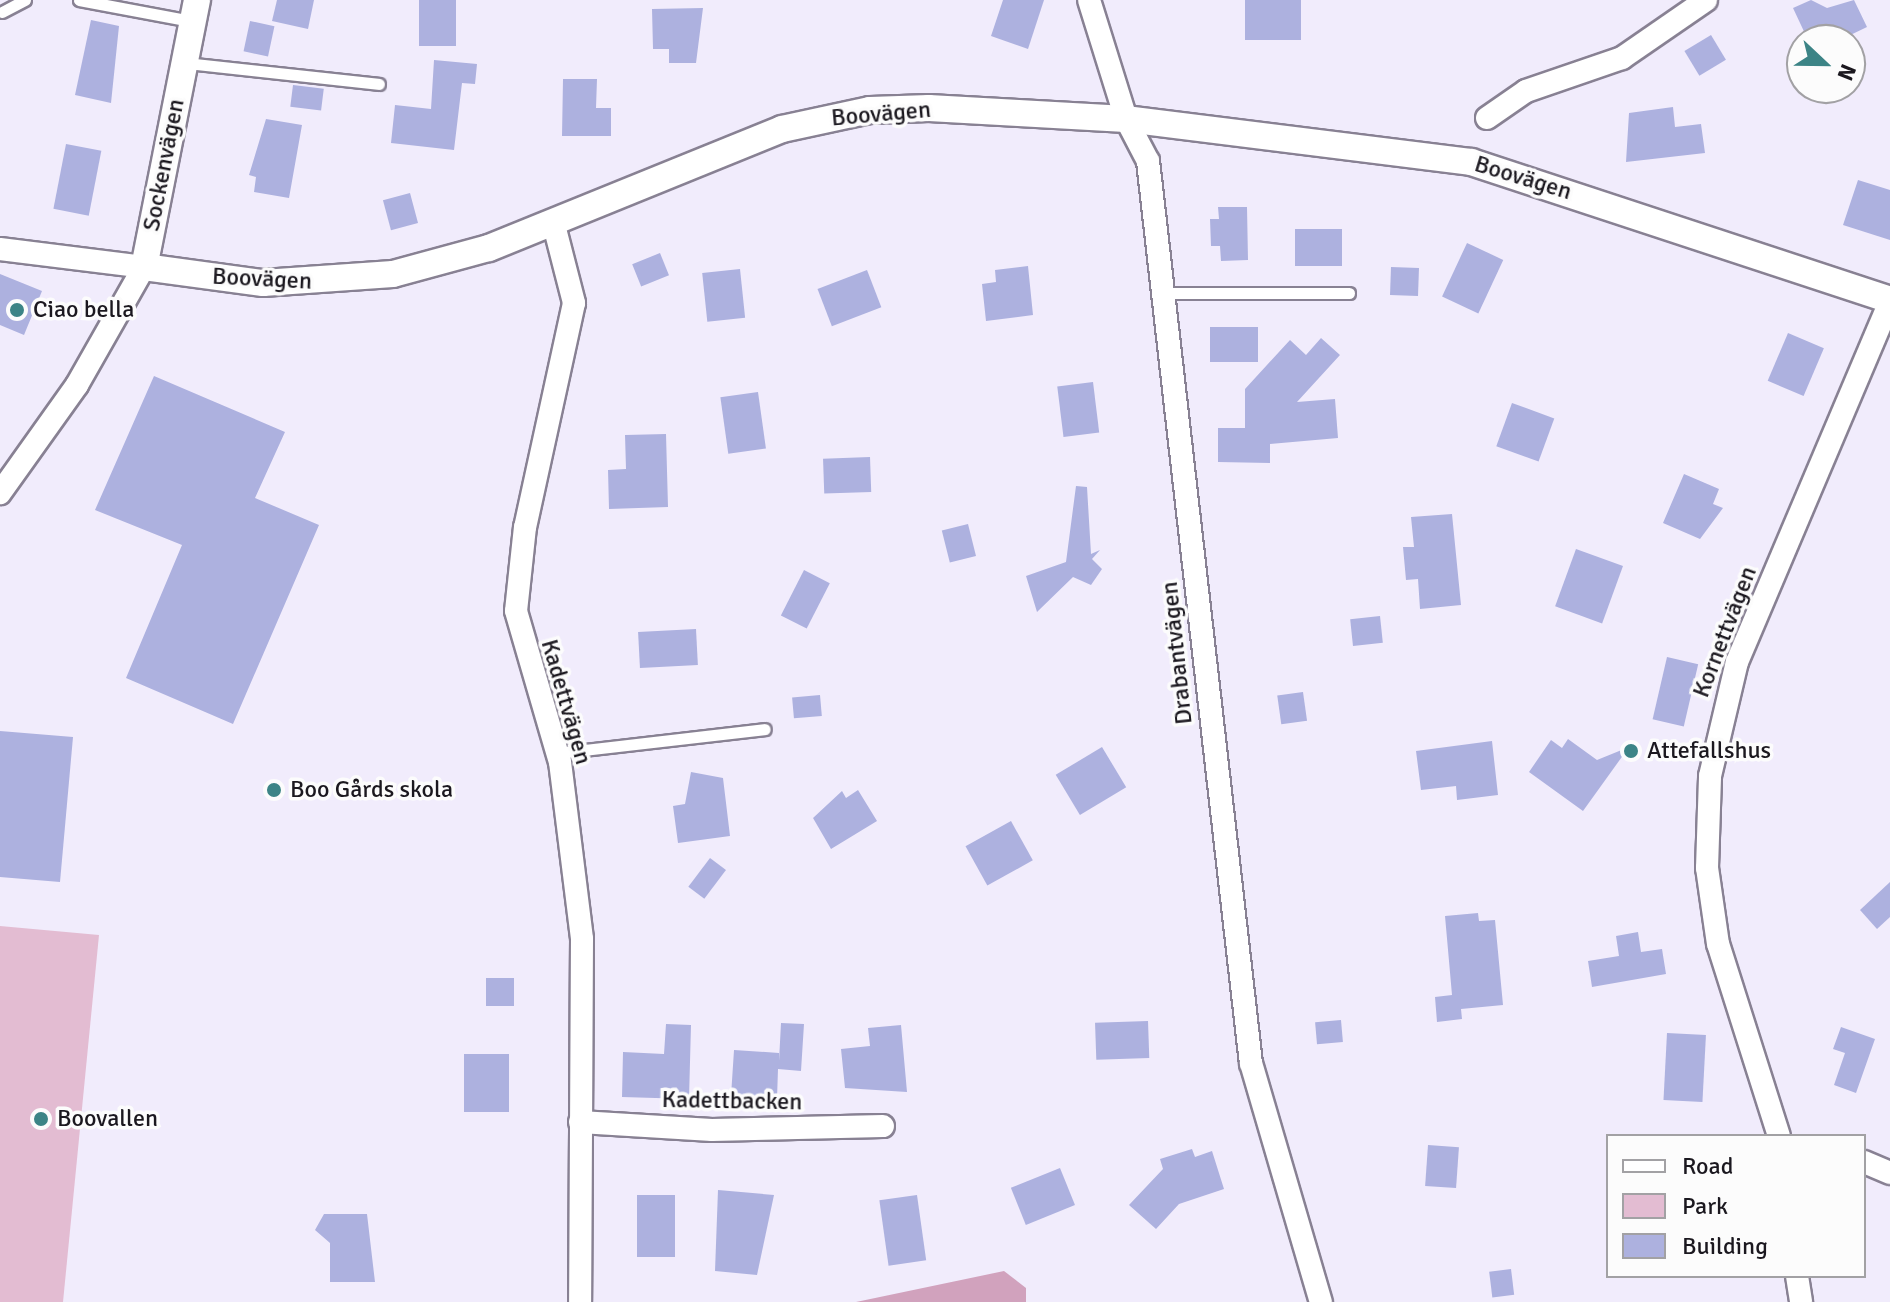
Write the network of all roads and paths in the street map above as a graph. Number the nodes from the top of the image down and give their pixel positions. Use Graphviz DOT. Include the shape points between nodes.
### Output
graph roads {
  1 [pos="25,0"];
  2 [pos="79,0"];
  3 [pos="1089,0"];
  4 [pos="1706,0"];
  5 [pos="194,11"];
  6 [pos="2,12"];
  7 [pos="183,64"];
  8 [pos="379,84"];
  9 [pos="1487,118"];
  10 [pos="1126,119"];
  11 [pos="553,221"];
  12 [pos="0,249"];
  13 [pos="144,267"];
  14 [pos="1164,293"];
  15 [pos="1349,293"];
  16 [pos="1890,301"];
  17 [pos="0,493"];
  18 [pos="765,729"];
  19 [pos="558,753"];
  20 [pos="580,1122"];
  21 [pos="883,1126"];
  22 [pos="1778,1134"];
  23 [pos="1866,1163"];
  24 [pos="1890,1173"];
  25 [pos="1797,1278"];
  26 [pos="580,1302"];
  27 [pos="1321,1302"];
  28 [pos="1801,1302"];
  1 -- 6 [label="lane"];
  2 -- 5 [label="lane"];
  3 -- 10 [label="street, Drabantvägen"];
  4 -- 9 [label="street" via="1622,58 1526,91"];
  5 -- 7 [label="street, Sockenvägen"];
  7 -- 8 [label="lane"];
  7 -- 13 [label="street, Sockenvägen"];
  10 -- 11 [label="street, Boovägen" via="929,108 828,118"];
  10 -- 14 [label="street, Drabantvägen" via="1148,161"];
  10 -- 16 [label="street, Boovägen" via="1471,162"];
  11 -- 13 [label="street, Boovägen" via="443,262 332,282 263,283"];
  11 -- 19 [label="street, Kadettvägen" via="574,303 525,527 516,611"];
  12 -- 13 [label="street"];
  13 -- 17 [label="street" via="77,385"];
  14 -- 15 [label="lane"];
  14 -- 27 [label="street, Drabantvägen" via="1251,1063"];
  16 -- 22 [label="street, Kornettvägen" via="1737,662 1710,776 1707,868 1718,944"];
  18 -- 19 [label="lane"];
  19 -- 20 [label="street, Kadettvägen" via="582,939"];
  20 -- 21 [label="street, Kadettbacken" via="712,1130"];
  20 -- 26 [label="street, Kadettvägen"];
  23 -- 24 [label="street"];
  25 -- 28 [label="street"];
}
